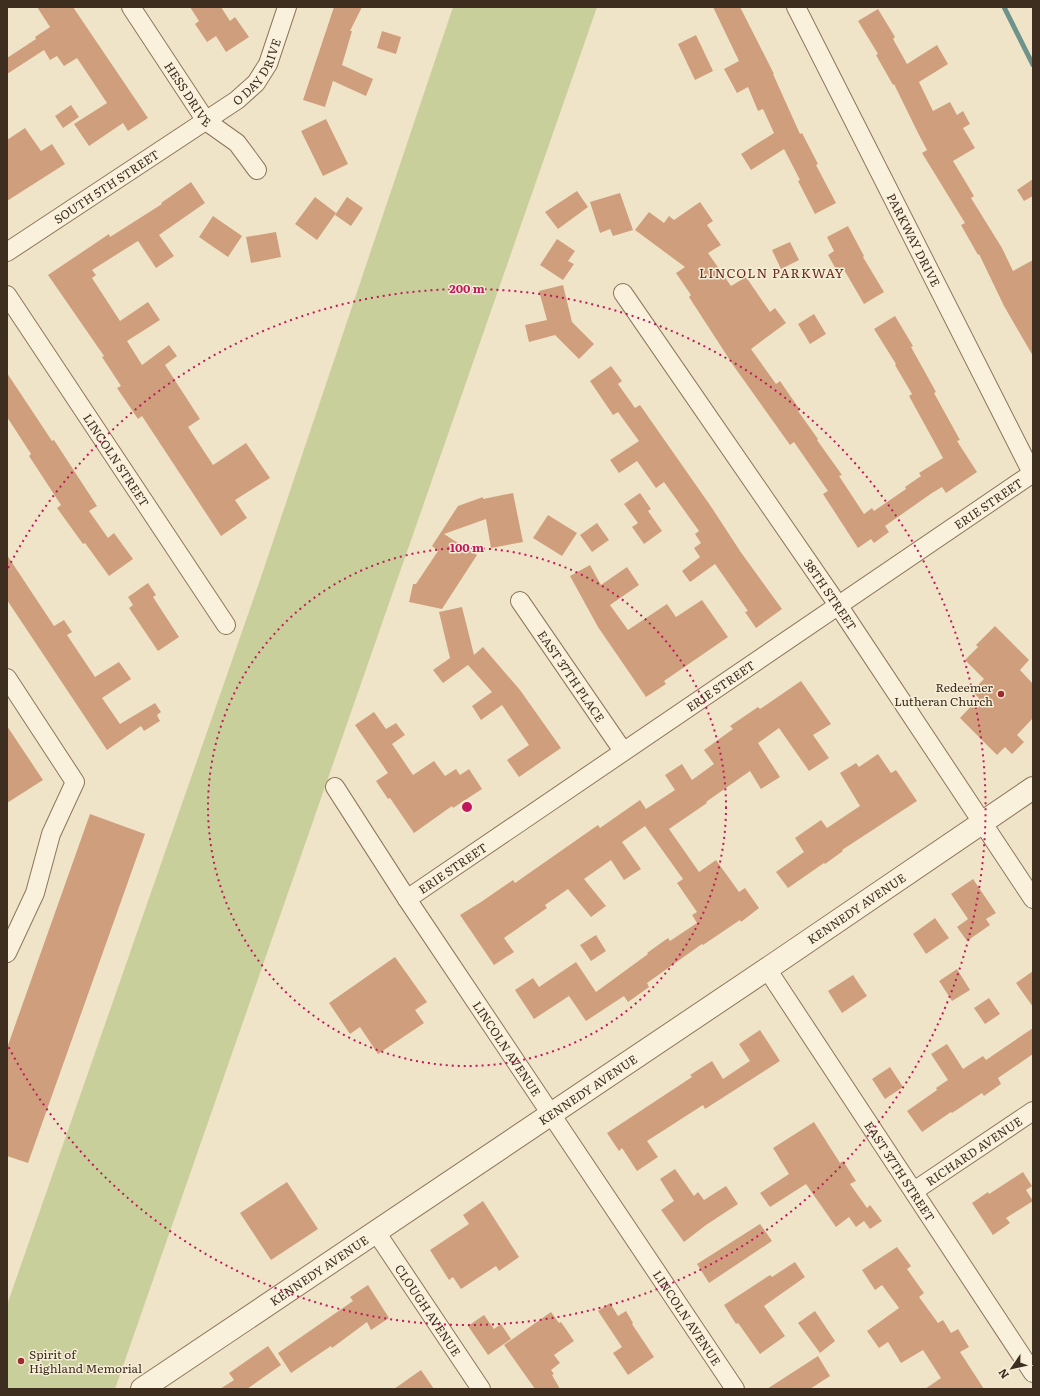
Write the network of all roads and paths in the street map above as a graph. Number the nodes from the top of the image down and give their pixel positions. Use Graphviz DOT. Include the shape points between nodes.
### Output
graph roads {
  1 [pos="131,7"];
  2 [pos="287,7"];
  3 [pos="796,7"];
  4 [pos="206,121"];
  5 [pos="257,170"];
  6 [pos="7,252"];
  7 [pos="623,293"];
  8 [pos="7,295"];
  9 [pos="1033,473"];
  10 [pos="520,601"];
  11 [pos="838,605"];
  12 [pos="226,625"];
  13 [pos="7,678"];
  14 [pos="623,751"];
  15 [pos="335,787"];
  16 [pos="1033,788"];
  17 [pos="982,822"];
  18 [pos="407,899"];
  19 [pos="1033,899"];
  20 [pos="7,953"];
  21 [pos="768,969"];
  22 [pos="1033,1111"];
  23 [pos="552,1114"];
  24 [pos="914,1191"];
  25 [pos="376,1232"];
  26 [pos="1033,1373"];
  27 [pos="155,1385"];
  28 [pos="481,1389"];
  29 [pos="734,1389"];
  1 -- 4 [label="street, HESS DRIVE"];
  2 -- 4 [label="street, O DAY DRIVE" via="268,64 256,83 237,100"];
  3 -- 9 [label="street, PARKWAY DRIVE"];
  4 -- 5 [label="street, HESS DRIVE" via="237,143"];
  4 -- 6 [label="street, SOUTH 5TH STREET"];
  7 -- 11 [label="street, 38TH STREET"];
  8 -- 12 [label="street, LINCOLN STREET"];
  9 -- 11 [label="street, ERIE STREET"];
  10 -- 14 [label="street, EAST 37TH PLACE"];
  11 -- 14 [label="street, ERIE STREET"];
  11 -- 17 [label="street, 38TH STREET"];
  13 -- 20 [label="street" via="75,782 51,834 35,893"];
  14 -- 18 [label="street, ERIE STREET"];
  15 -- 18 [label="street, LINCOLN AVENUE"];
  16 -- 17 [label="street, KENNEDY AVENUE"];
  17 -- 19 [label="street, 38TH STREET"];
  17 -- 21 [label="street, KENNEDY AVENUE"];
  18 -- 23 [label="street, LINCOLN AVENUE"];
  21 -- 23 [label="street, KENNEDY AVENUE"];
  21 -- 24 [label="street, EAST 37TH STREET"];
  22 -- 24 [label="street, RICHARD AVENUE"];
  23 -- 25 [label="street, KENNEDY AVENUE"];
  23 -- 29 [label="street, LINCOLN AVENUE"];
  24 -- 26 [label="street, EAST 37TH STREET"];
  25 -- 27 [label="street, KENNEDY AVENUE"];
  25 -- 28 [label="street, CLOUGH AVENUE"];
}
